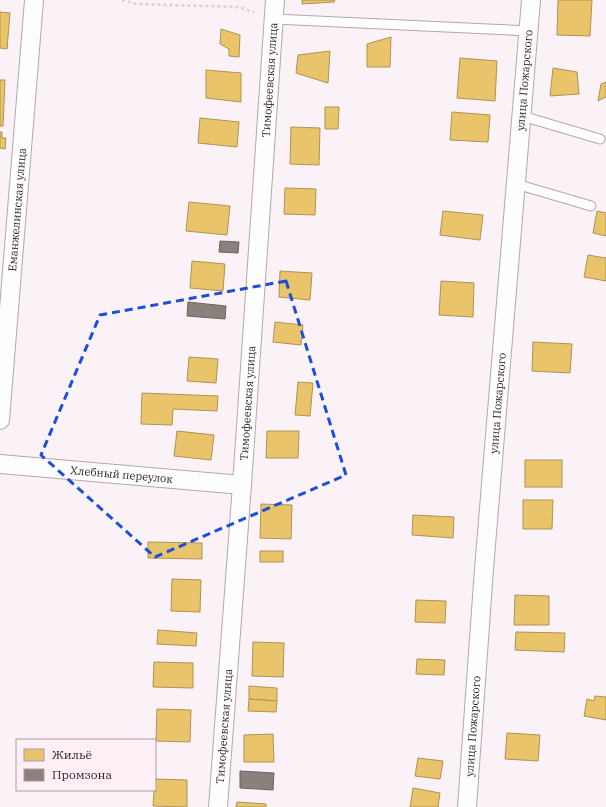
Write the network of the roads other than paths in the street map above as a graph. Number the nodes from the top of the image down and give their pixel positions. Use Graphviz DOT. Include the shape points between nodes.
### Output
graph roads {
  1 [pos="34,0"];
  2 [pos="276,0"];
  3 [pos="531,0"];
  4 [pos="274,19"];
  5 [pos="529,31"];
  6 [pos="522,116"];
  7 [pos="600,139"];
  8 [pos="516,184"];
  9 [pos="591,206"];
  10 [pos="0,420"];
  11 [pos="0,464"];
  12 [pos="242,486"];
  13 [pos="218,807"];
  14 [pos="467,807"];
  1 -- 10 [label="street, Еманжелинская улица"];
  2 -- 4 [label="street, Тимофеевская улица"];
  3 -- 5 [label="street, улица Пожарского"];
  4 -- 5 [label="lane"];
  4 -- 12 [label="street, Тимофеевская улица"];
  5 -- 6 [label="street, улица Пожарского"];
  6 -- 7 [label="lane"];
  6 -- 8 [label="street, улица Пожарского"];
  8 -- 9 [label="lane"];
  8 -- 14 [label="street, улица Пожарского"];
  11 -- 12 [label="street, Хлебный переулок"];
  12 -- 13 [label="street, Тимофеевская улица"];
}
